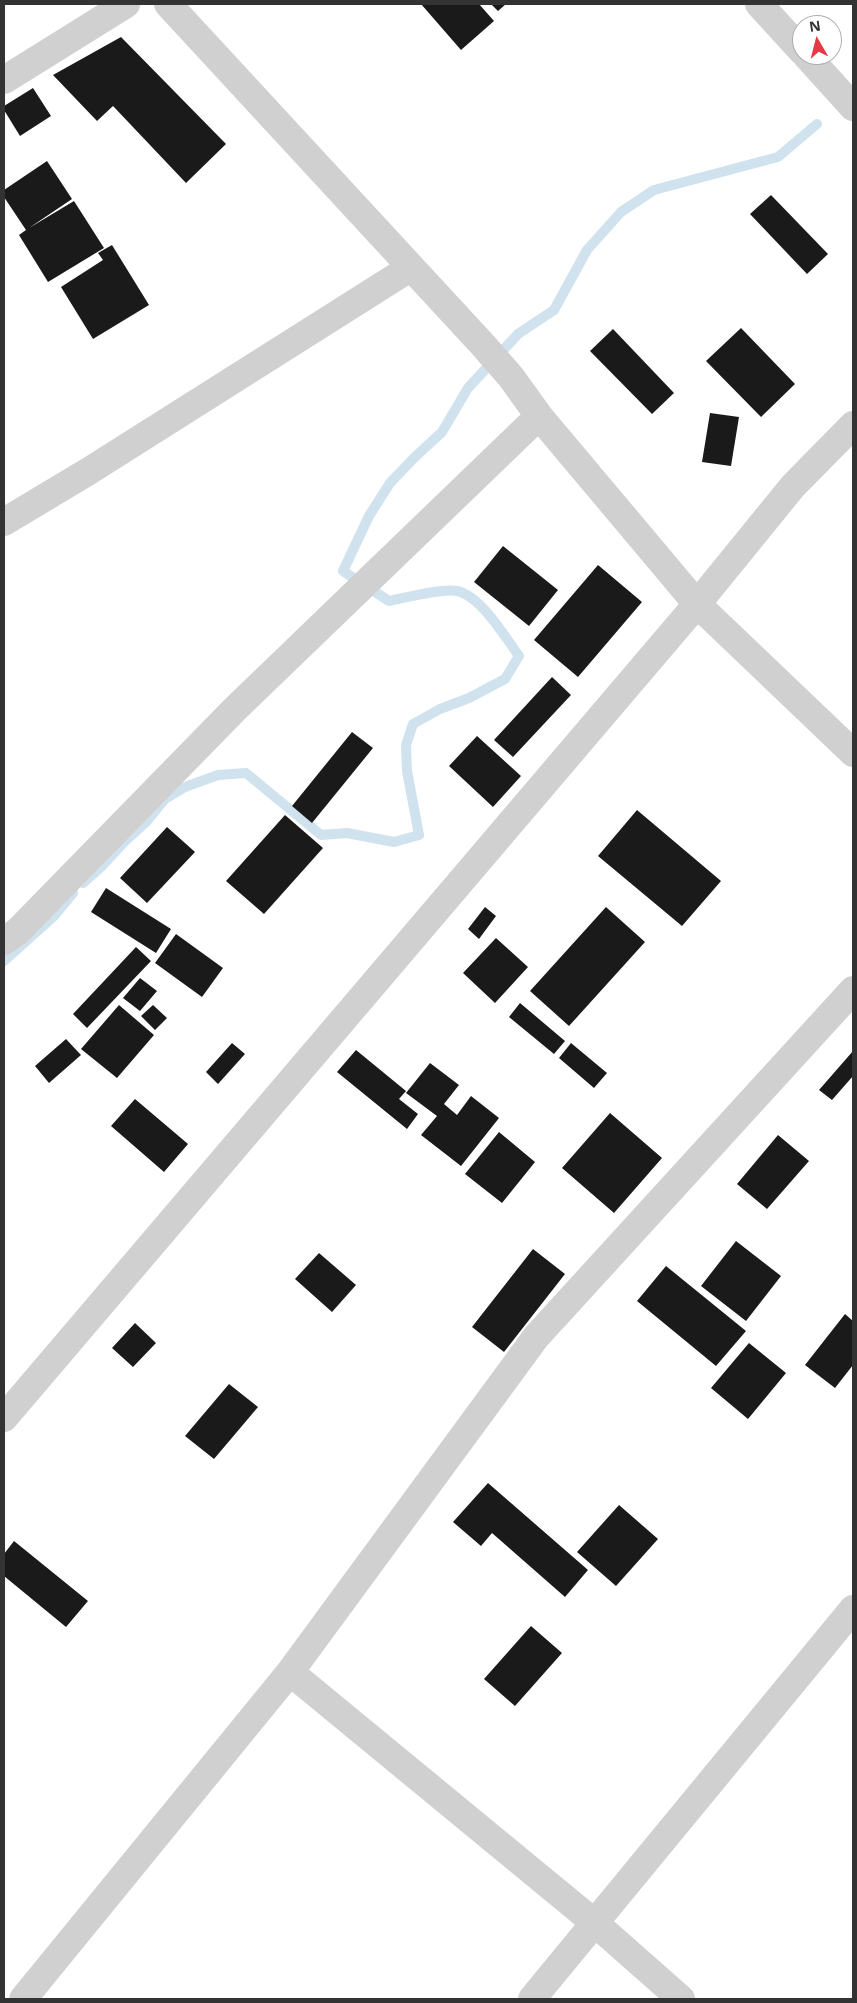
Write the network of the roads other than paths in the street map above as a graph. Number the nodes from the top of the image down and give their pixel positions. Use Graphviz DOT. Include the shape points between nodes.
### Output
graph roads {
  1 [pos="126,4"];
  2 [pos="168,4"];
  3 [pos="759,4"];
  4 [pos="792,40"];
  5 [pos="815,65"];
  6 [pos="4,80"];
  7 [pos="853,107"];
  8 [pos="410,268"];
  9 [pos="539,416"];
  10 [pos="853,425"];
  11 [pos="4,522"];
  12 [pos="698,604"];
  13 [pos="853,753"];
  14 [pos="4,941"];
  15 [pos="853,990"];
  16 [pos="4,1418"];
  17 [pos="853,1609"];
  18 [pos="290,1672"];
  19 [pos="596,1924"];
  20 [pos="23,1999"];
  21 [pos="532,1999"];
  22 [pos="681,1999"];
  1 -- 6 [label="street"];
  2 -- 8 [label="street"];
  3 -- 4 [label="street"];
  5 -- 7 [label="street"];
  8 -- 9 [label="street" via="483,345"];
  8 -- 11 [label="street" via="89,472"];
  9 -- 12 [label="street"];
  9 -- 14 [label="street" via="242,702 18,931"];
  10 -- 12 [label="street" via="793,486"];
  12 -- 13 [label="street"];
  12 -- 16 [label="street"];
  15 -- 18 [label="street" via="536,1337"];
  17 -- 19 [label="street"];
  18 -- 19 [label="street"];
  18 -- 20 [label="street"];
  19 -- 21 [label="street"];
  19 -- 22 [label="street"];
}
